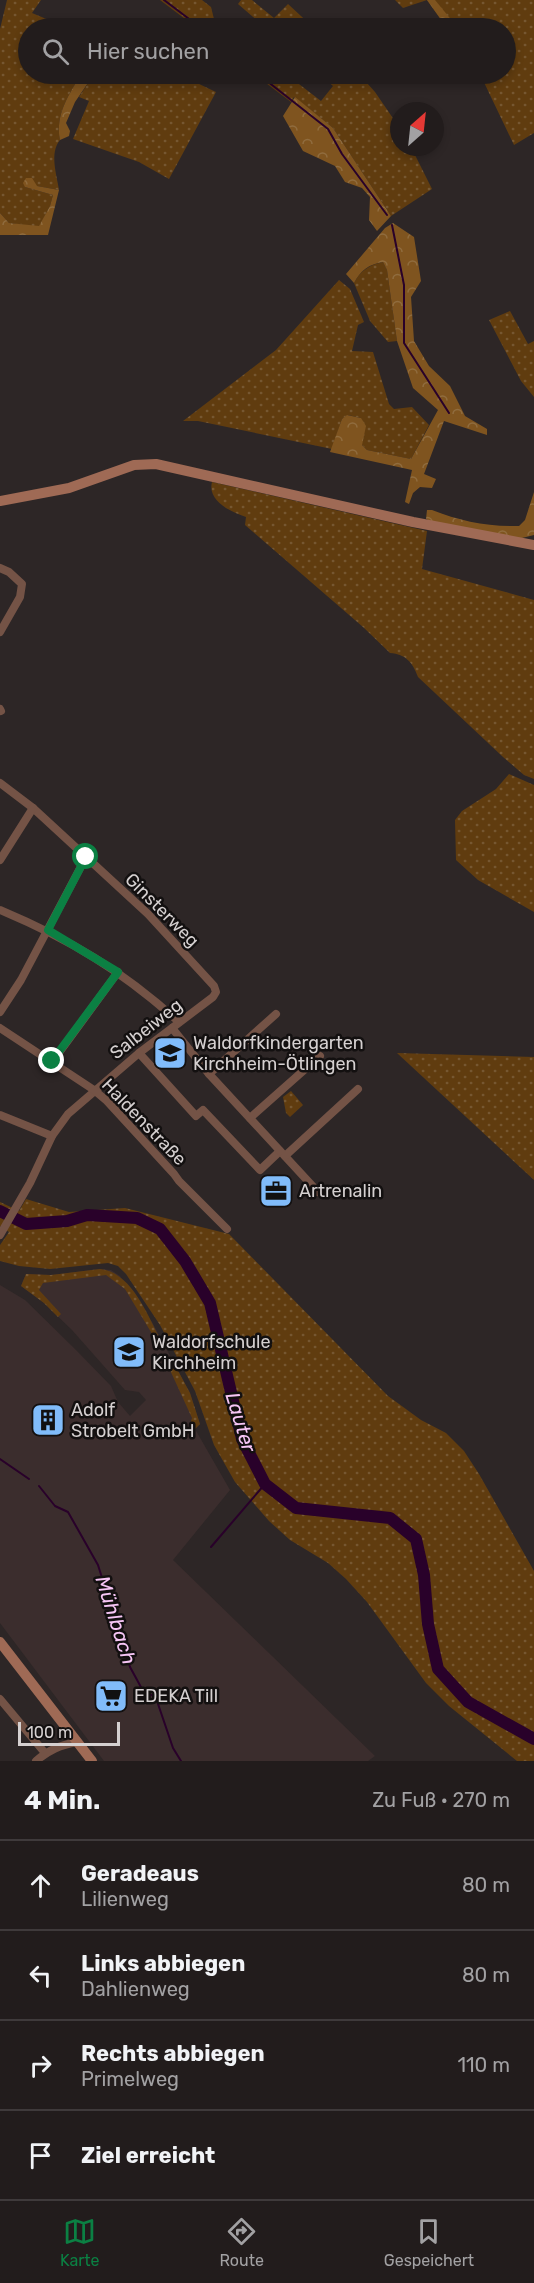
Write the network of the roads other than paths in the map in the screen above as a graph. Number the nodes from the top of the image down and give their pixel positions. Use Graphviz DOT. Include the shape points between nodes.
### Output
graph roads {
  1 [pos="0,501"];
  2 [pos="534,545"];
  3 [pos="0,568"];
  4 [pos="0,632"];
  5 [pos="0,783"];
  6 [pos="33,808"];
  7 [pos="86,857"];
  8 [pos="0,860"];
  9 [pos="0,910"];
  10 [pos="48,930"];
  11 [pos="118,972"];
  12 [pos="216,992"];
  13 [pos="0,1012"];
  14 [pos="276,1014"];
  15 [pos="179,1022"];
  16 [pos="0,1028"];
  17 [pos="172,1028"];
  18 [pos="139,1053"];
  19 [pos="321,1056"];
  20 [pos="52,1061"];
  21 [pos="209,1074"];
  22 [pos="358,1089"];
  23 [pos="94,1090"];
  24 [pos="0,1115"];
  25 [pos="250,1118"];
  26 [pos="52,1136"];
  27 [pos="283,1153"];
  28 [pos="318,1192"];
  29 [pos="227,1229"];
  30 [pos="2,1232"];
  31 [pos="0,1642"];
  32 [pos="0,1700"];
  33 [pos="77,1742"];
  34 [pos="45,1753"];
  35 [pos="36,1761"];
  36 [pos="92,1761"];
  1 -- 2 [label="street" via="69,488 134,465 156,464"];
  3 -- 4 [label="street" via="22,584 20,597"];
  5 -- 6 [label="street, Ginsterweg"];
  6 -- 7 [label="street, Ginsterweg"];
  6 -- 8 [label="street"];
  7 -- 10 [label="street"];
  7 -- 12 [label="street, Ginsterweg" via="176,943"];
  9 -- 10 [label="street"];
  10 -- 11 [label="street"];
  10 -- 13 [label="street"];
  11 -- 15 [label="street"];
  11 -- 20 [label="street"];
  12 -- 15 [label="street, Salbeiweg"];
  14 -- 21 [label="street"];
  15 -- 17 [label="street, Salbeiweg"];
  16 -- 20 [label="street, Haldenstraße"];
  17 -- 18 [label="street, Salbeiweg"];
  17 -- 21 [label="street"];
  18 -- 23 [label="street, Salbeiweg"];
  18 -- 27 [label="street" via="196,1116 203,1110 260,1170"];
  19 -- 25 [label="street"];
  20 -- 23 [label="street, Haldenstraße"];
  21 -- 25 [label="street"];
  22 -- 27 [label="street"];
  23 -- 26 [label="street, Salbeiweg" via="68,1114"];
  23 -- 29 [label="street, Haldenstraße"];
  24 -- 26 [label="street"];
  25 -- 27 [label="street"];
  26 -- 30 [label="street, Salbeiweg"];
  27 -- 28 [label="street"];
  31 -- 33 [label="street"];
  32 -- 34 [label="street"];
  33 -- 34 [label="street"];
  33 -- 36 [label="street"];
  34 -- 35 [label="street"];
}
